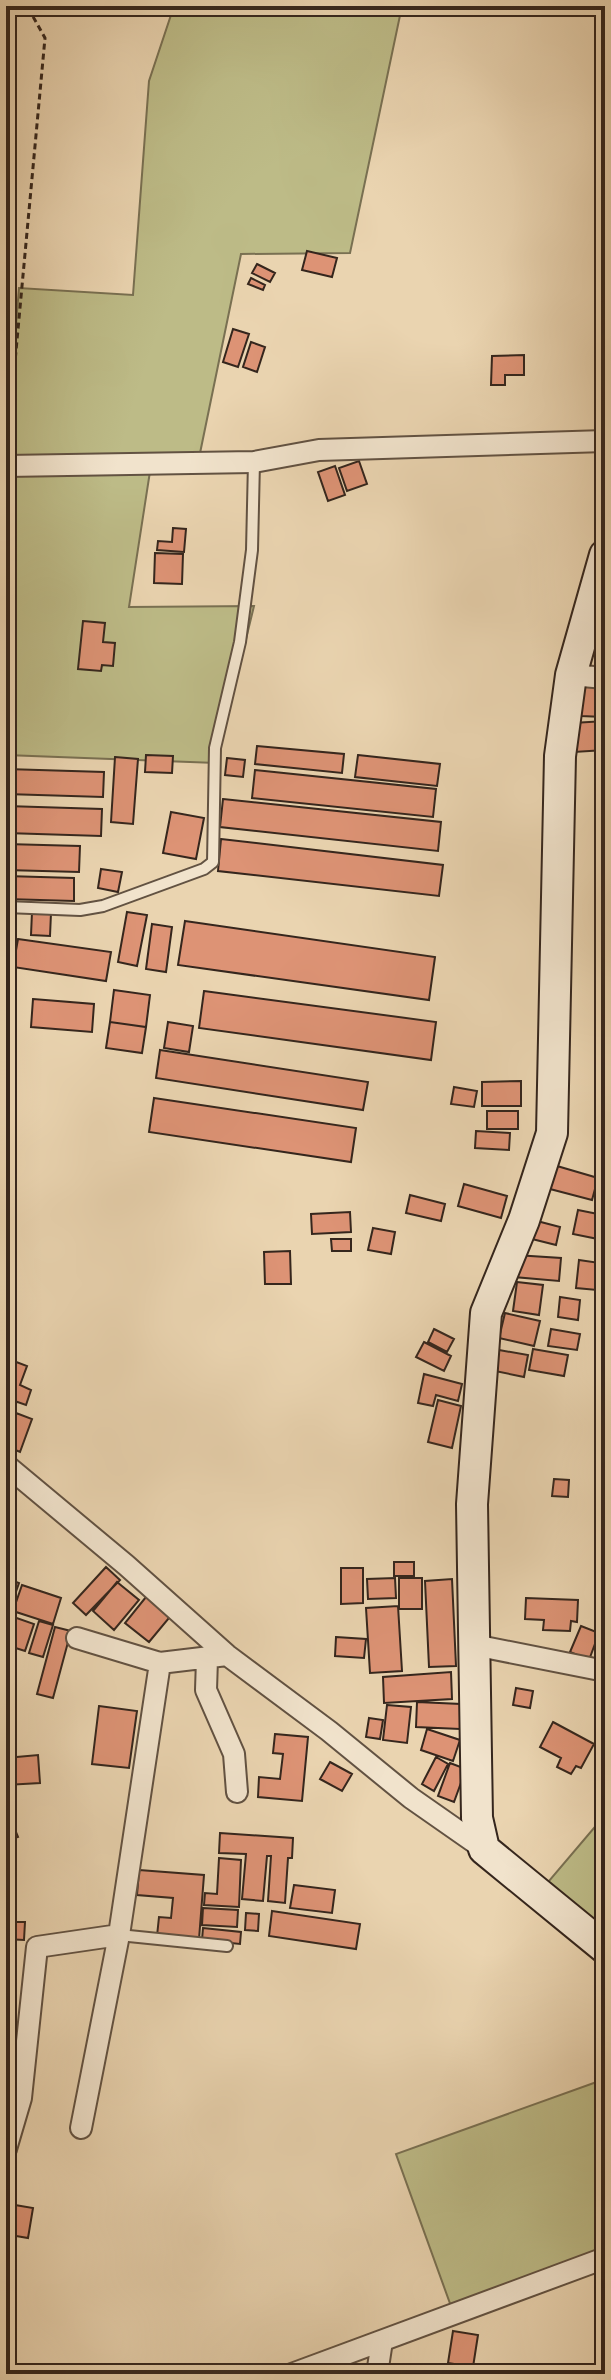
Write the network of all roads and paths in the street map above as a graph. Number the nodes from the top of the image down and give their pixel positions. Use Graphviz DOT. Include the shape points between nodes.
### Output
graph roads {
  1 [pos="27,6"];
  2 [pos="605,441"];
  3 [pos="254,462"];
  4 [pos="6,464"];
  5 [pos="605,555"];
  6 [pos="571,675"];
  7 [pos="605,678"];
  8 [pos="6,907"];
  9 [pos="6,1465"];
  10 [pos="77,1638"];
  11 [pos="474,1645"];
  12 [pos="217,1657"];
  13 [pos="160,1663"];
  14 [pos="605,1671"];
  15 [pos="237,1792"];
  16 [pos="484,1849"];
  17 [pos="119,1935"];
  18 [pos="227,1946"];
  19 [pos="605,1948"];
  20 [pos="81,2128"];
  21 [pos="6,2149"];
  22 [pos="605,2258"];
  23 [pos="382,2341"];
  24 [pos="31,2374"];
  25 [pos="57,2374"];
  26 [pos="292,2374"];
  27 [pos="377,2374"];
  1 -- 4 [label="path" via="45,38"];
  2 -- 3 [label="street" via="319,450"];
  3 -- 4 [label="street"];
  3 -- 8 [label="lane" via="252,550 240,642 215,748 213,862 103,906"];
  5 -- 6 [label="street"];
  6 -- 7 [label="street"];
  6 -- 11 [label="street" via="560,756 552,1133 486,1313 472,1504"];
  9 -- 12 [label="street" via="126,1565"];
  10 -- 13 [label="street"];
  11 -- 14 [label="street"];
  11 -- 16 [label="street" via="477,1818"];
  12 -- 13 [label="street"];
  12 -- 15 [label="street" via="206,1690 234,1754"];
  12 -- 16 [label="street" via="329,1731"];
  13 -- 17 [label="street"];
  16 -- 19 [label="street"];
  17 -- 18 [label="lane"];
  17 -- 20 [label="street"];
  17 -- 21 [label="street" via="37,1947 21,2098"];
  22 -- 23 [label="street"];
  23 -- 26 [label="street"];
  23 -- 27 [label="street"];
  24 -- 25 [label="path" via="52,2369"];
}
